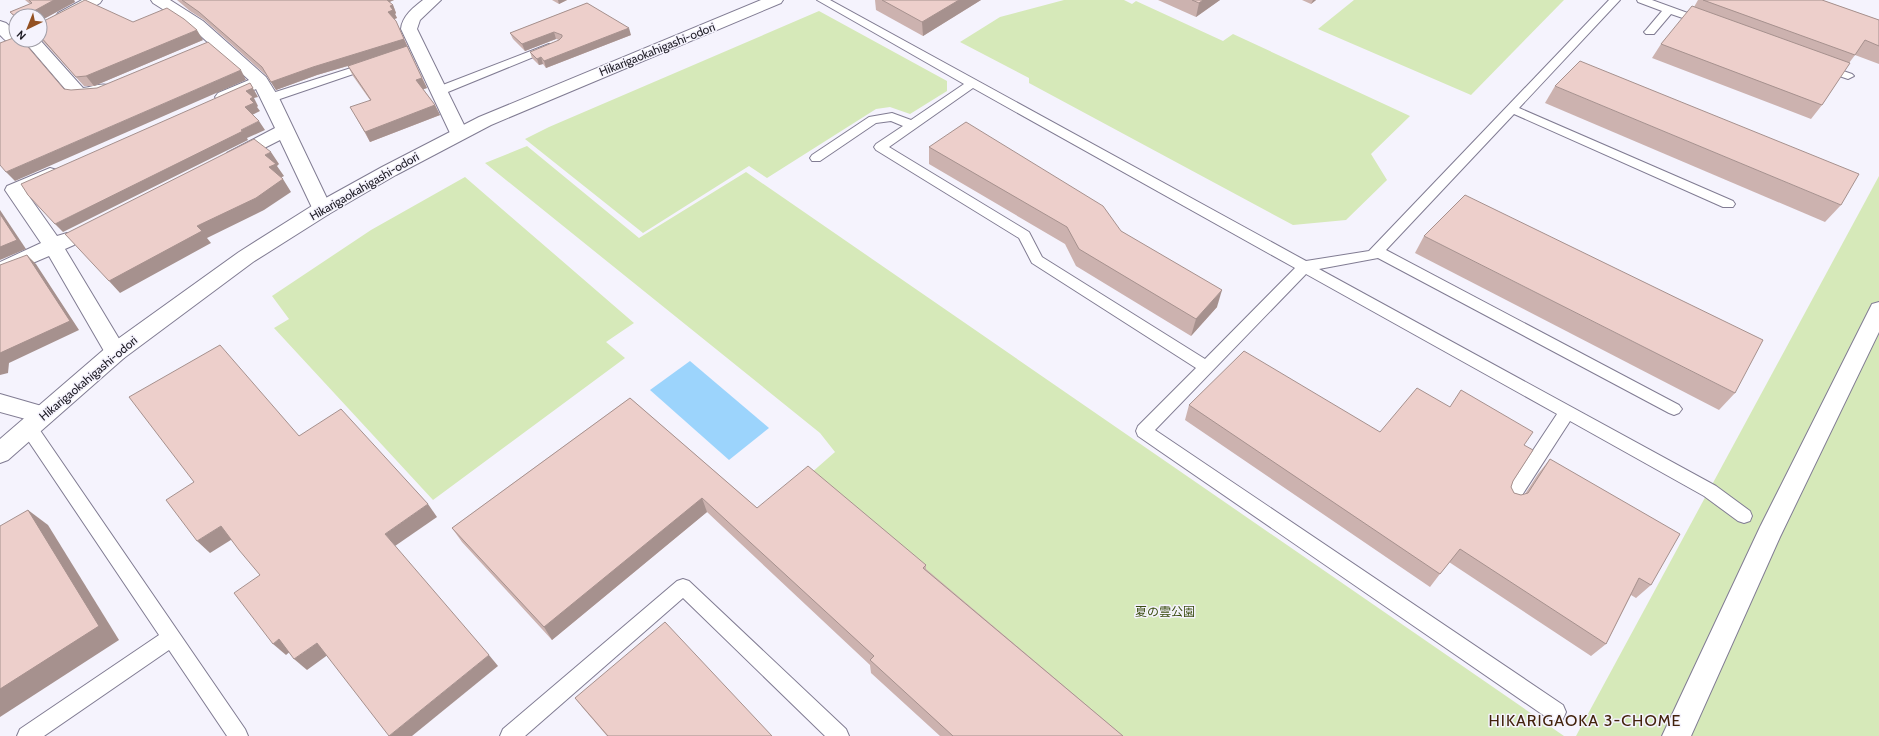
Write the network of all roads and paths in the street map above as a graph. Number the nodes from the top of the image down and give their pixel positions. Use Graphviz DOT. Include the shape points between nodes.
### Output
graph roads {
  1 [pos="94,0"];
  2 [pos="187,0"];
  3 [pos="433,0"];
  4 [pos="775,0"];
  5 [pos="822,0"];
  6 [pos="1615,0"];
  7 [pos="1642,0"];
  8 [pos="164,3"];
  9 [pos="1669,10"];
  10 [pos="54,22"];
  11 [pos="1714,27"];
  12 [pos="1650,32"];
  13 [pos="557,44"];
  14 [pos="30,48"];
  15 [pos="381,61"];
  16 [pos="1811,62"];
  17 [pos="1848,76"];
  18 [pos="260,81"];
  19 [pos="118,83"];
  20 [pos="974,83"];
  21 [pos="439,91"];
  22 [pos="270,98"];
  23 [pos="209,103"];
  24 [pos="1512,109"];
  25 [pos="912,125"];
  26 [pos="284,131"];
  27 [pos="460,133"];
  28 [pos="816,158"];
  29 [pos="214,166"];
  30 [pos="64,167"];
  31 [pos="1728,204"];
  32 [pos="322,209"];
  33 [pos="82,233"];
  34 [pos="54,247"];
  35 [pos="1377,251"];
  36 [pos="1305,266"];
  37 [pos="0,270"];
  38 [pos="1879,310"];
  39 [pos="116,352"];
  40 [pos="1207,367"];
  41 [pos="0,403"];
  42 [pos="1674,409"];
  43 [pos="1567,412"];
  44 [pos="37,421"];
  45 [pos="0,453"];
  46 [pos="1509,501"];
  47 [pos="1744,516"];
  48 [pos="171,638"];
  49 [pos="1556,712"];
  50 [pos="27,736"];
  51 [pos="238,736"];
  52 [pos="510,736"];
  53 [pos="839,736"];
  54 [pos="1676,736"];
  1 -- 10 [label="street"];
  2 -- 8 [label="street"];
  3 -- 21 [label="street" via="412,18 409,25 415,50"];
  4 -- 27 [label="street, Hikarigaokahigashi-odori" via="548,93"];
  5 -- 20 [label="lane"];
  6 -- 24 [label="lane"];
  7 -- 9 [label="lane"];
  8 -- 18 [label="street" via="197,24 209,45"];
  9 -- 11 [label="lane"];
  9 -- 12 [label="lane"];
  13 -- 21 [label="lane"];
  14 -- 19 [label="street" via="78,93 97,92"];
  15 -- 22 [label="lane"];
  16 -- 17 [label="lane"];
  18 -- 22 [label="street"];
  18 -- 23 [label="street"];
  20 -- 25 [label="lane"];
  20 -- 36 [label="lane"];
  21 -- 27 [label="street"];
  22 -- 26 [label="street"];
  24 -- 31 [label="lane"];
  24 -- 35 [label="lane"];
  25 -- 28 [label="lane" via="892,117 873,120"];
  25 -- 40 [label="lane" via="880,146 1024,235 1037,260"];
  26 -- 29 [label="street"];
  26 -- 32 [label="street"];
  27 -- 32 [label="street, Hikarigaokahigashi-odori"];
  30 -- 34 [label="street" via="14,190"];
  32 -- 39 [label="street, Hikarigaokahigashi-odori" via="246,257"];
  33 -- 34 [label="street"];
  34 -- 37 [label="street"];
  34 -- 39 [label="street"];
  35 -- 36 [label="lane" via="1372,255"];
  35 -- 42 [label="lane"];
  36 -- 40 [label="lane"];
  36 -- 43 [label="lane"];
  38 -- 54 [label="street" via="1769,535"];
  39 -- 44 [label="street, Hikarigaokahigashi-odori"];
  40 -- 49 [label="lane" via="1144,431"];
  41 -- 44 [label="street"];
  43 -- 46 [label="lane"];
  43 -- 47 [label="lane" via="1710,491"];
  44 -- 45 [label="street, Hikarigaokahigashi-odori"];
  44 -- 48 [label="lane"];
  48 -- 50 [label="lane"];
  48 -- 51 [label="lane"];
  52 -- 53 [label="lane" via="683,587"];
}
